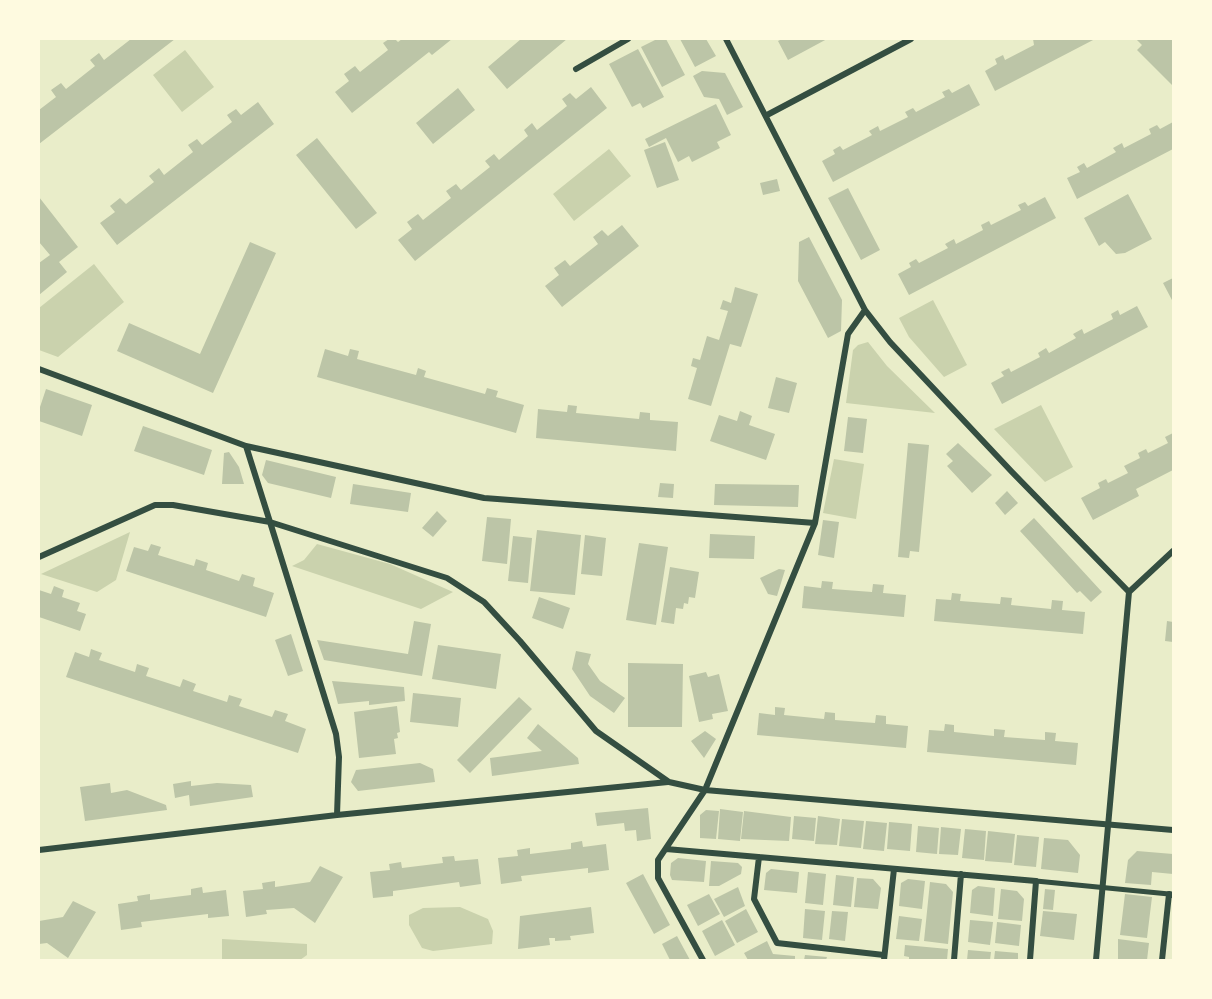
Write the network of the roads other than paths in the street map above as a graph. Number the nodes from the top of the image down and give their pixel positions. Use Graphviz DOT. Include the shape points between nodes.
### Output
graph roads {
  1 [pos="628,39"];
  2 [pos="726,39"];
  3 [pos="911,39"];
  4 [pos="576,69"];
  5 [pos="766,115"];
  6 [pos="865,310"];
  7 [pos="39,369"];
  8 [pos="246,446"];
  9 [pos="270,522"];
  10 [pos="815,523"];
  11 [pos="1173,551"];
  12 [pos="39,557"];
  13 [pos="1129,592"];
  14 [pos="669,782"];
  15 [pos="705,790"];
  16 [pos="337,815"];
  17 [pos="1108,824"];
  18 [pos="1173,830"];
  19 [pos="666,849"];
  20 [pos="39,850"];
  21 [pos="759,857"];
  22 [pos="894,869"];
  23 [pos="961,874"];
  24 [pos="1036,881"];
  25 [pos="1102,885"];
  26 [pos="1171,894"];
  27 [pos="884,957"];
  28 [pos="703,960"];
  29 [pos="954,960"];
  30 [pos="1030,960"];
  31 [pos="1096,960"];
  32 [pos="1162,960"];
  1 -- 4 [label="street"];
  2 -- 5 [label="street"];
  3 -- 5 [label="street"];
  5 -- 6 [label="street"];
  6 -- 10 [label="street" via="848,334"];
  6 -- 13 [label="street" via="890,342"];
  7 -- 8 [label="street"];
  8 -- 9 [label="street"];
  8 -- 10 [label="street" via="484,498"];
  9 -- 12 [label="street" via="173,504 155,505"];
  9 -- 14 [label="street" via="447,578 484,602 596,731"];
  9 -- 16 [label="street" via="336,734"];
  10 -- 15 [label="street"];
  11 -- 13 [label="street"];
  13 -- 17 [label="street"];
  14 -- 15 [label="street"];
  14 -- 16 [label="street"];
  15 -- 17 [label="street"];
  15 -- 19 [label="street"];
  16 -- 20 [label="street"];
  17 -- 18 [label="street"];
  17 -- 25 [label="street"];
  19 -- 21 [label="street"];
  19 -- 28 [label="street" via="658,860 658,878"];
  21 -- 22 [label="street"];
  21 -- 27 [label="street" via="754,898 777,943"];
  22 -- 23 [label="street"];
  22 -- 27 [label="street"];
  23 -- 24 [label="street"];
  23 -- 29 [label="street"];
  24 -- 25 [label="street"];
  24 -- 30 [label="street"];
  25 -- 26 [label="street"];
  25 -- 31 [label="street"];
  26 -- 32 [label="street"];
}
